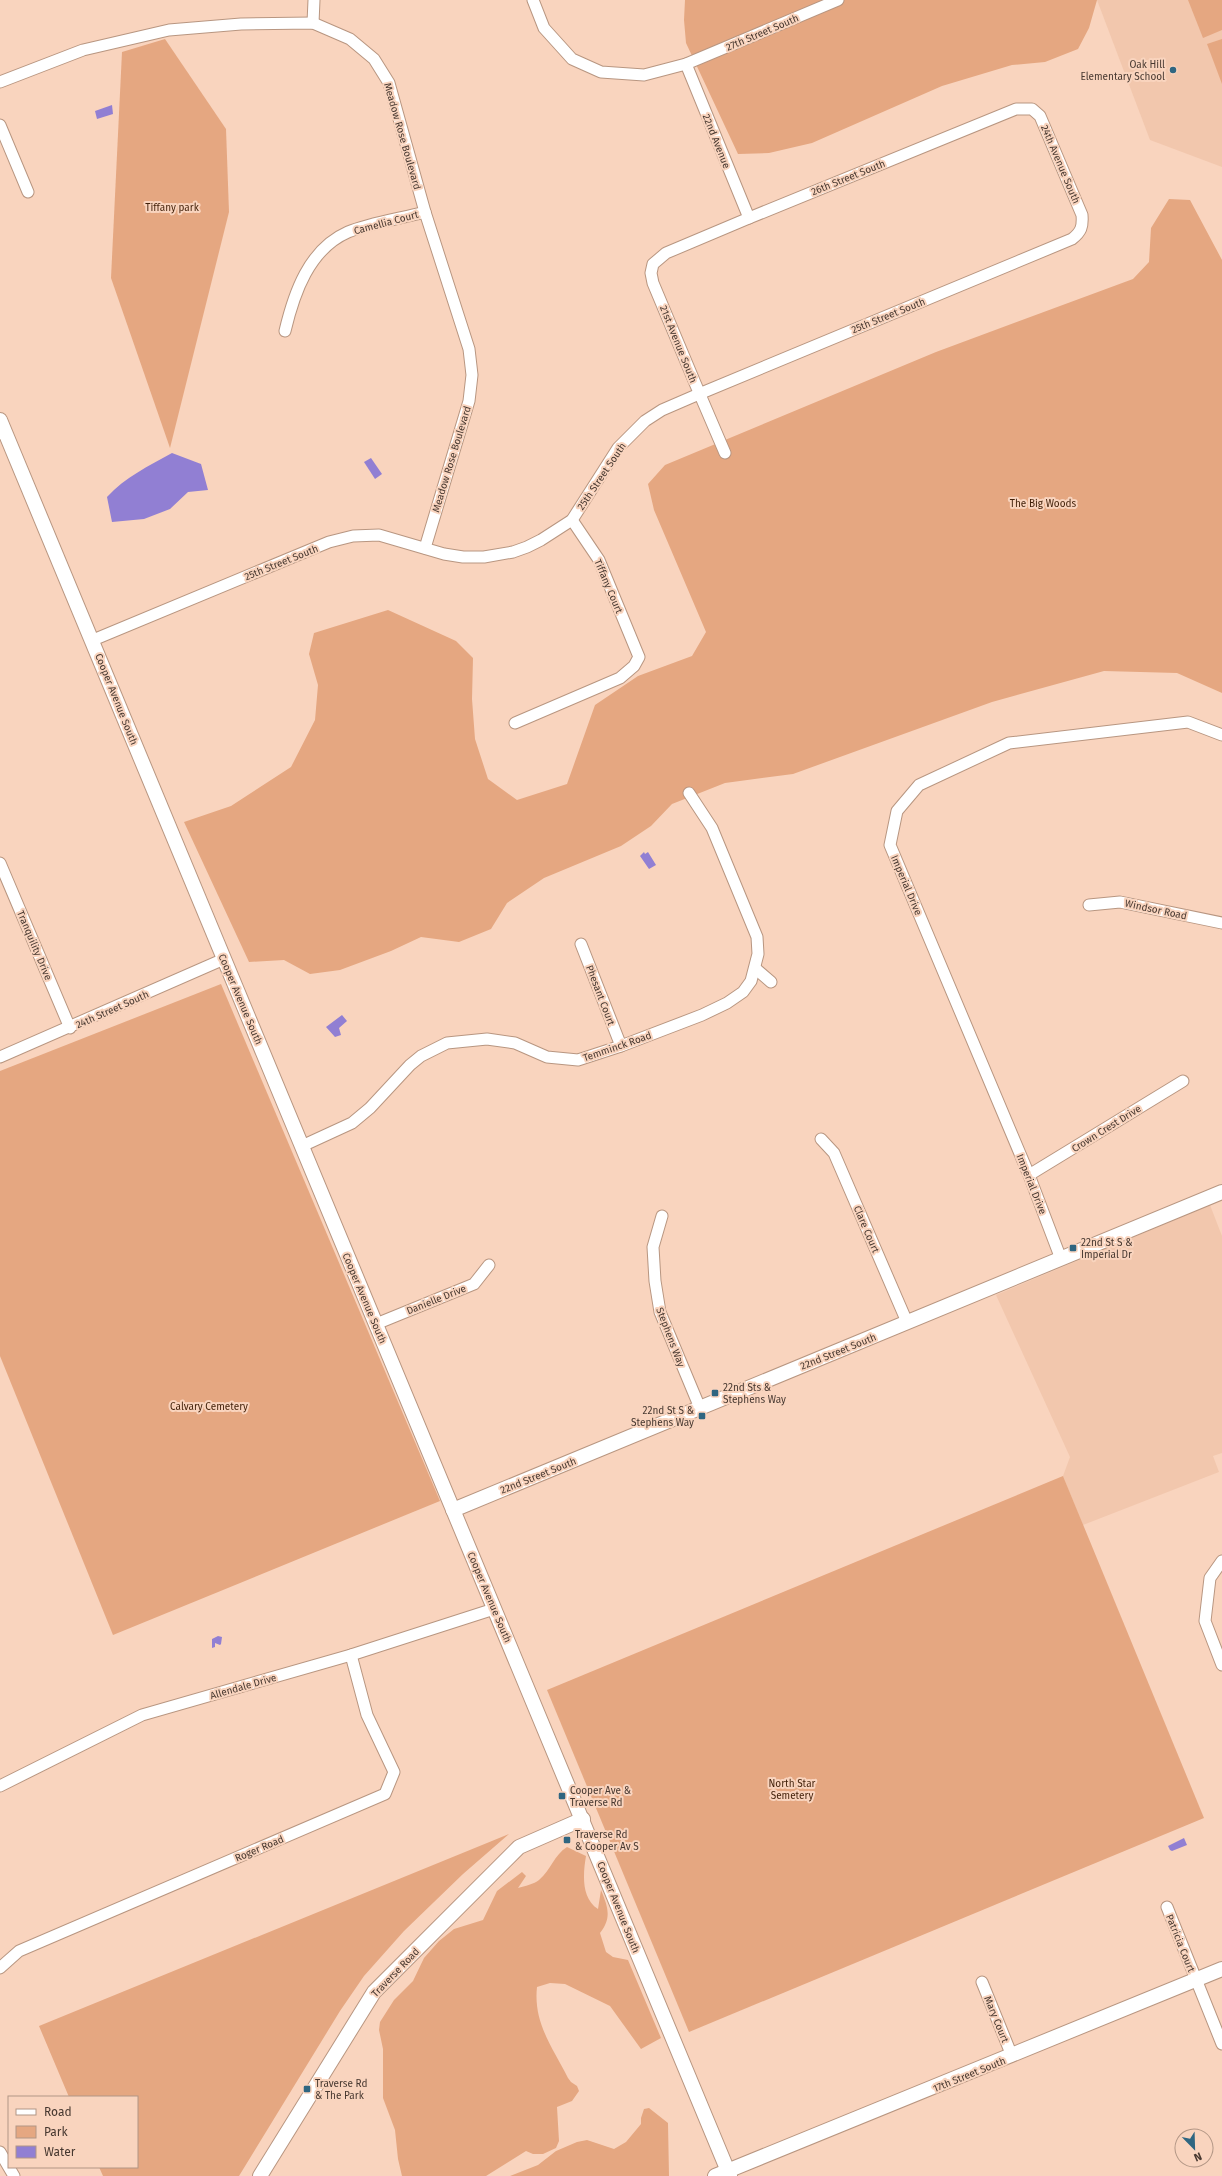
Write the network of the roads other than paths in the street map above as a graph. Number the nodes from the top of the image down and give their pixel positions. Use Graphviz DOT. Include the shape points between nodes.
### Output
graph roads {
  1 [pos="314,0"];
  2 [pos="533,0"];
  3 [pos="838,0"];
  4 [pos="821,3"];
  5 [pos="313,23"];
  6 [pos="686,64"];
  7 [pos="0,82"];
  8 [pos="1016,108"];
  9 [pos="0,125"];
  10 [pos="28,192"];
  11 [pos="425,212"];
  12 [pos="1082,215"];
  13 [pos="749,218"];
  14 [pos="681,247"];
  15 [pos="285,331"];
  16 [pos="699,394"];
  17 [pos="1,426"];
  18 [pos="725,454"];
  19 [pos="572,520"];
  20 [pos="425,548"];
  21 [pos="93,640"];
  22 [pos="515,723"];
  23 [pos="1222,735"];
  24 [pos="689,794"];
  25 [pos="0,863"];
  26 [pos="1089,905"];
  27 [pos="1222,923"];
  28 [pos="581,944"];
  29 [pos="224,959"];
  30 [pos="756,969"];
  31 [pos="771,982"];
  32 [pos="70,1028"];
  33 [pos="621,1046"];
  34 [pos="0,1058"];
  35 [pos="1183,1081"];
  36 [pos="821,1139"];
  37 [pos="302,1146"];
  38 [pos="1029,1175"];
  39 [pos="1222,1192"];
  40 [pos="662,1216"];
  41 [pos="1061,1259"];
  42 [pos="489,1265"];
  43 [pos="907,1322"];
  44 [pos="376,1324"];
  45 [pos="700,1408"];
  46 [pos="454,1510"];
  47 [pos="1222,1561"];
  48 [pos="494,1609"];
  49 [pos="351,1655"];
  50 [pos="1222,1665"];
  51 [pos="0,1786"];
  52 [pos="583,1819"];
  53 [pos="1167,1907"];
  54 [pos="0,1968"];
  55 [pos="1222,1969"];
  56 [pos="1196,1980"];
  57 [pos="982,1982"];
  58 [pos="1222,2044"];
  59 [pos="1012,2056"];
  60 [pos="0,2152"];
  61 [pos="8,2166"];
  62 [pos="729,2173"];
  63 [pos="260,2176"];
  64 [pos="714,2176"];
  1 -- 5 [label="street"];
  2 -- 6 [label="street" via="544,28 572,58 601,72 644,75"];
  3 -- 4 [label="street, 27th Street South"];
  4 -- 6 [label="street, 27th Street South"];
  5 -- 7 [label="street, Meadow Rose Boulevard" via="241,24 169,30 83,50"];
  5 -- 11 [label="street, Meadow Rose Boulevard" via="350,39 374,59 389,83"];
  6 -- 13 [label="street, 22nd Avenue"];
  8 -- 12 [label="street, 24th Avenue South" via="1032,109 1040,116"];
  8 -- 13 [label="street, 26th Street South"];
  9 -- 10 [label="street"];
  11 -- 15 [label="street, Camellia Court" via="348,232 324,249 298,286"];
  11 -- 20 [label="street, Meadow Rose Boulevard" via="469,349 472,375 469,401"];
  12 -- 16 [label="street, 25th Street South" via="1083,227 1072,239"];
  13 -- 14 [label="street, 26th Street South"];
  14 -- 16 [label="street, 21st Avenue South" via="666,253 653,264 651,274"];
  16 -- 18 [label="street, 21st Avenue South"];
  16 -- 19 [label="street, 25th Street South" via="662,410 630,434 618,448"];
  17 -- 21 [label="street, Cooper Avenue South"];
  19 -- 20 [label="street, 25th Street South" via="541,540 513,552 484,557 463,557"];
  19 -- 22 [label="street, Tiffany Court" via="599,560 639,657 634,666 620,678"];
  20 -- 21 [label="street, 25th Street South" via="379,535 353,536 335,541"];
  21 -- 29 [label="street, Cooper Avenue South"];
  23 -- 38 [label="street, Imperial Drive" via="1188,722 1010,743 919,784 897,811 890,845"];
  24 -- 30 [label="street, Temminck Road" via="712,828 754,926 758,954"];
  25 -- 32 [label="street, Tranquility Drive"];
  26 -- 27 [label="street, Windsor Road" via="1120,902"];
  28 -- 33 [label="street, Phesant Court"];
  29 -- 32 [label="street, 24th Street South"];
  29 -- 37 [label="street, Cooper Avenue South"];
  30 -- 31 [label="street"];
  30 -- 33 [label="street, Temminck Road" via="743,992 727,1003"];
  32 -- 34 [label="street, 24th Street South"];
  33 -- 37 [label="street, Temminck Road" via="578,1060 548,1057 515,1043 487,1038 447,1043 421,1056 410,1065 370,1108 352,1123"];
  35 -- 38 [label="street, Crown Crest Drive"];
  36 -- 43 [label="street, Clare Court" via="834,1153"];
  37 -- 44 [label="street, Cooper Avenue South"];
  38 -- 41 [label="street, Imperial Drive"];
  39 -- 41 [label="street, 22nd Street South"];
  40 -- 45 [label="street, Stephens Way" via="653,1247 654,1281 660,1312"];
  41 -- 43 [label="street, 22nd Street South"];
  42 -- 44 [label="street, Danielle Drive" via="474,1284"];
  43 -- 45 [label="street, 22nd Street South"];
  44 -- 46 [label="street, Cooper Avenue South"];
  45 -- 46 [label="street, 22nd Street South"];
  46 -- 48 [label="street, Cooper Avenue South"];
  47 -- 50 [label="street" via="1210,1578 1205,1621"];
  48 -- 49 [label="street, Allendale Drive"];
  48 -- 52 [label="street, Cooper Avenue South"];
  49 -- 51 [label="street, Allendale Drive" via="142,1715"];
  49 -- 54 [label="street, Roger Road" via="367,1715 394,1772 385,1794 19,1951"];
  52 -- 62 [label="street, Cooper Avenue South"];
  52 -- 63 [label="street, Traverse Road" via="519,1847 374,1992"];
  53 -- 56 [label="street, Patricia Court"];
  55 -- 56 [label="street, 17th Street South"];
  56 -- 58 [label="street, Patricia Court"];
  56 -- 59 [label="street, 17th Street South"];
  57 -- 59 [label="street, Mary Court"];
  59 -- 62 [label="street, 17th Street South"];
  60 -- 61 [label="street"];
  62 -- 64 [label="street, 17th Street South"];
}
